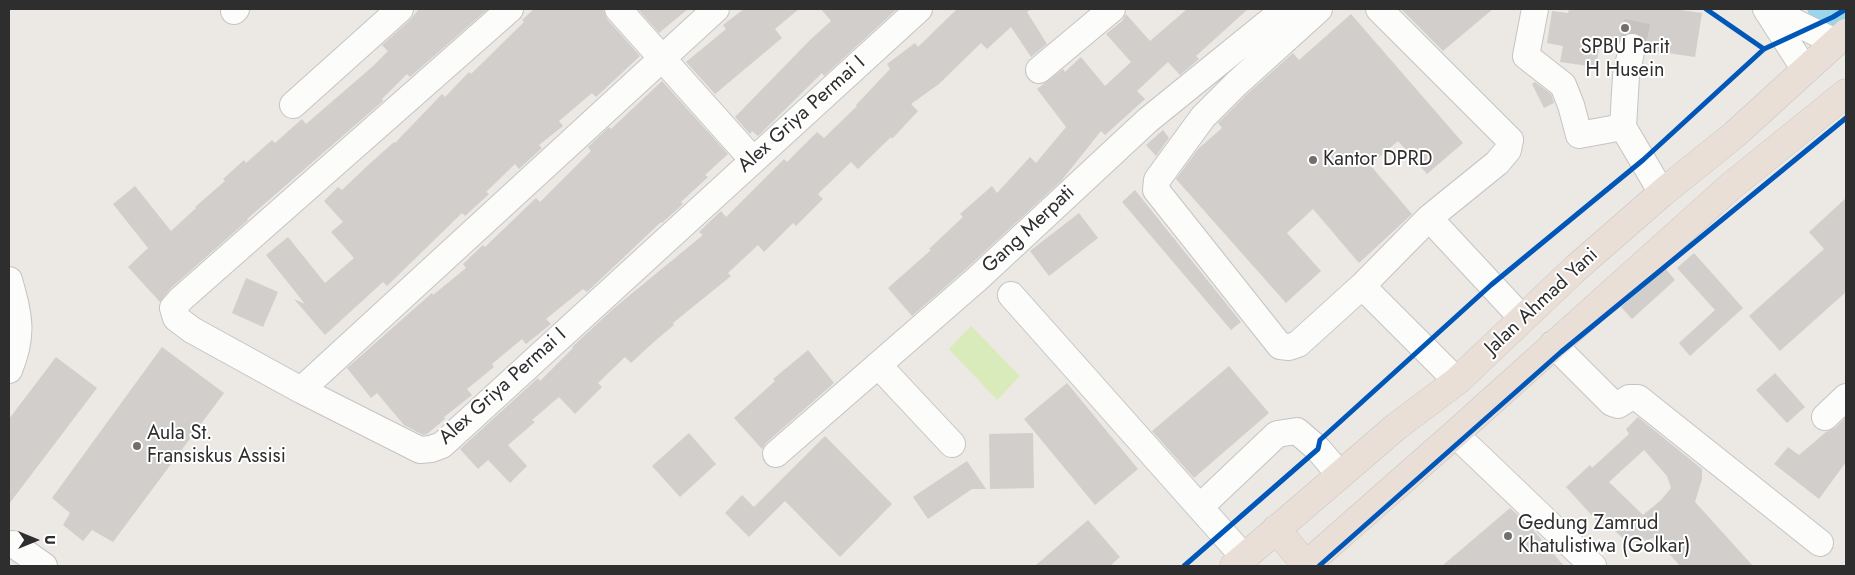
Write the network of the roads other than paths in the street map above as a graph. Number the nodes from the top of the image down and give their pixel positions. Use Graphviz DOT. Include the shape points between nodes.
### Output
graph roads {
  1 [pos="400,9"];
  2 [pos="510,9"];
  3 [pos="618,9"];
  4 [pos="716,9"];
  5 [pos="919,9"];
  6 [pos="1112,9"];
  7 [pos="1285,9"];
  8 [pos="1319,9"];
  9 [pos="1379,9"];
  10 [pos="1535,9"];
  11 [pos="1767,9"];
  12 [pos="1841,37"];
  13 [pos="1632,47"];
  14 [pos="662,57"];
  15 [pos="1039,70"];
  16 [pos="1805,70"];
  17 [pos="1846,93"];
  18 [pos="293,104"];
  19 [pos="1623,128"];
  20 [pos="753,160"];
  21 [pos="1662,193"];
  22 [pos="1429,218"];
  23 [pos="9,280"];
  24 [pos="1362,286"];
  25 [pos="1011,294"];
  26 [pos="1522,318"];
  27 [pos="1554,344"];
  28 [pos="878,365"];
  29 [pos="9,370"];
  30 [pos="1457,382"];
  31 [pos="302,390"];
  32 [pos="1846,397"];
  33 [pos="1825,417"];
  34 [pos="1455,434"];
  35 [pos="952,444"];
  36 [pos="776,454"];
  37 [pos="1340,475"];
  38 [pos="1200,507"];
  39 [pos="1276,529"];
  40 [pos="1820,543"];
  41 [pos="13,544"];
  42 [pos="1239,562"];
  43 [pos="44,566"];
  44 [pos="1306,566"];
  45 [pos="1593,566"];
  1 -- 18 [label="street"];
  2 -- 31 [label="street, Alex Griya Permai I" via="173,308 176,318 192,330"];
  3 -- 14 [label="street"];
  4 -- 14 [label="street"];
  5 -- 20 [label="street, Alex Griya Permai I"];
  6 -- 15 [label="street"];
  7 -- 28 [label="street, Gang Merpati" via="1148,120 977,279"];
  8 -- 24 [label="street" via="1203,117 1157,180 1156,190 1280,346 1298,344"];
  9 -- 22 [label="street" via="1510,140 1508,150 1497,163"];
  10 -- 19 [label="street" via="1526,56 1563,85 1579,135"];
  11 -- 12 [label="street"];
  11 -- 16 [label="street"];
  12 -- 16 [label="highway, Jalan Ahmad Yani"];
  13 -- 19 [label="street" via="1626,76"];
  14 -- 20 [label="street"];
  14 -- 31 [label="street"];
  16 -- 21 [label="highway, Jalan Ahmad Yani" via="1734,135"];
  17 -- 27 [label="highway, Jalan Ahmad Yani" via="1732,186"];
  19 -- 21 [label="street"];
  20 -- 31 [label="street, Alex Griya Permai I" via="442,445 420,450"];
  21 -- 26 [label="highway, Jalan Ahmad Yani"];
  22 -- 24 [label="street"];
  22 -- 26 [label="street"];
  23 -- 29 [label="street" via="19,322 19,342"];
  24 -- 30 [label="street"];
  25 -- 38 [label="street"];
  26 -- 30 [label="highway, Jalan Ahmad Yani"];
  27 -- 34 [label="highway, Jalan Ahmad Yani"];
  27 -- 40 [label="street" via="1612,403 1618,405 1629,398 1638,398"];
  28 -- 35 [label="street"];
  28 -- 36 [label="street, Gang Merpati"];
  30 -- 37 [label="highway, Jalan Ahmad Yani" via="1397,426"];
  32 -- 33 [label="street"];
  34 -- 44 [label="highway, Jalan Ahmad Yani"];
  34 -- 45 [label="street"];
  37 -- 38 [label="street" via="1297,431 1277,434"];
  37 -- 39 [label="highway, Jalan Ahmad Yani"];
  38 -- 42 [label="street"];
  39 -- 42 [label="highway, Jalan Ahmad Yani"];
  39 -- 44 [label="highway"];
  41 -- 43 [label="street"];
}
